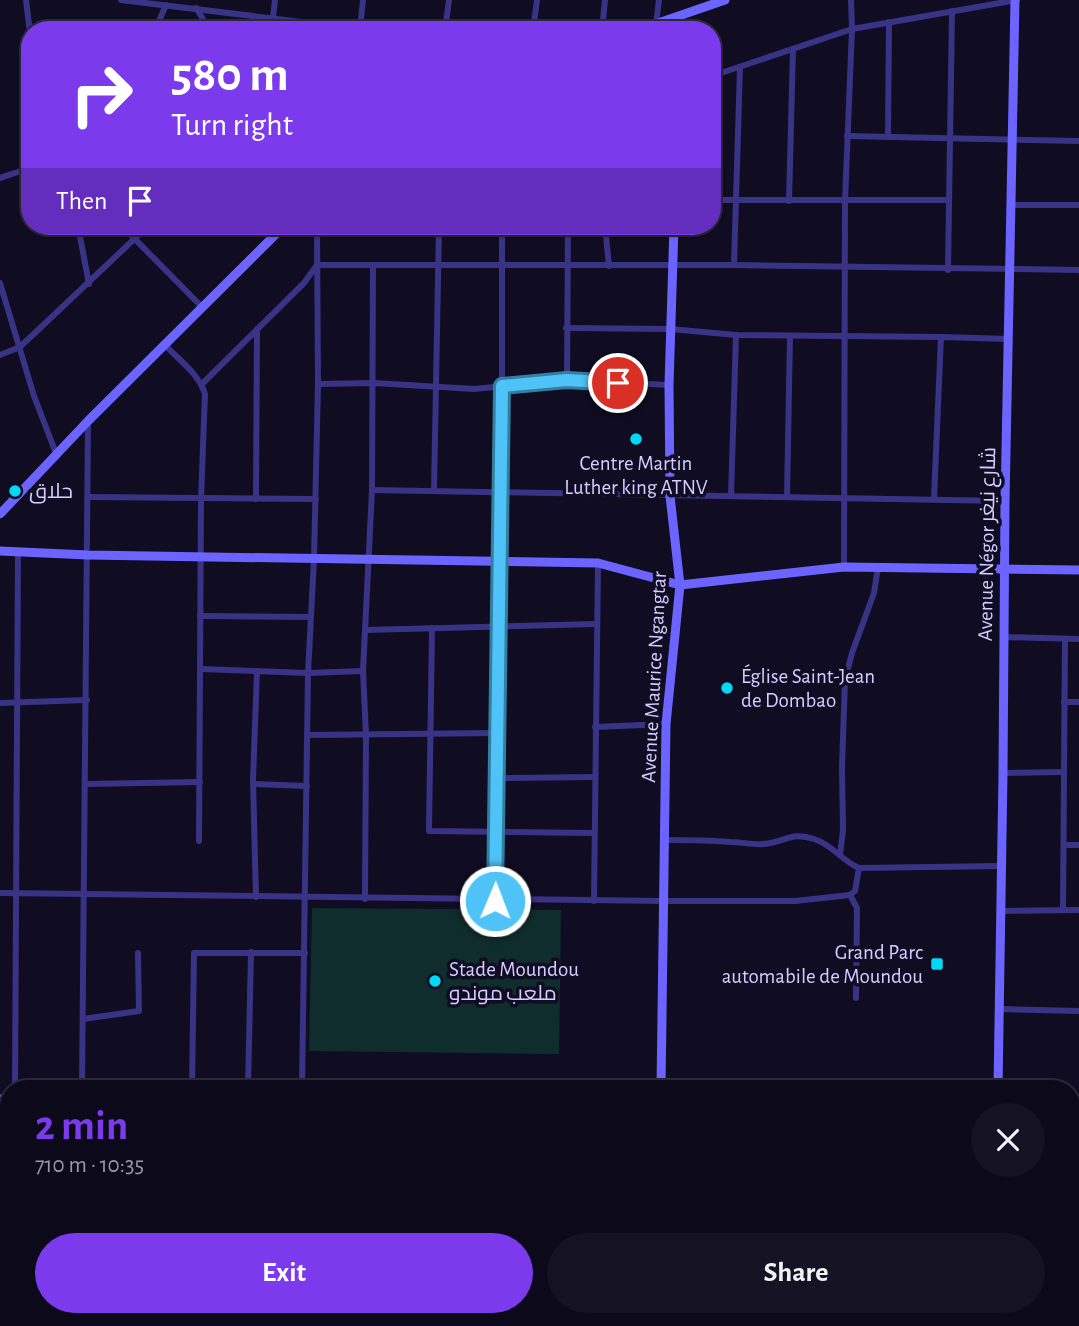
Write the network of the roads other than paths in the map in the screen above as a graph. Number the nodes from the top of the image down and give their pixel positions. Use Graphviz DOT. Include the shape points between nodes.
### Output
graph roads {
  1 [pos="26,0"];
  2 [pos="121,0"];
  3 [pos="275,0"];
  4 [pos="363,0"];
  5 [pos="449,0"];
  6 [pos="537,0"];
  7 [pos="605,0"];
  8 [pos="659,0"];
  9 [pos="725,0"];
  10 [pos="851,0"];
  11 [pos="1015,0"];
  12 [pos="183,3"];
  13 [pos="166,5"];
  14 [pos="196,8"];
  15 [pos="952,11"];
  16 [pos="272,17"];
  17 [pos="29,21"];
  18 [pos="159,21"];
  19 [pos="204,21"];
  20 [pos="299,21"];
  21 [pos="364,21"];
  22 [pos="446,21"];
  23 [pos="534,21"];
  24 [pos="604,21"];
  25 [pos="656,21"];
  26 [pos="679,21"];
  27 [pos="889,22"];
  28 [pos="852,29"];
  29 [pos="793,49"];
  30 [pos="740,67"];
  31 [pos="721,73"];
  32 [pos="847,136"];
  33 [pos="888,137"];
  34 [pos="951,139"];
  35 [pos="1013,141"];
  36 [pos="1079,141"];
  37 [pos="21,171"];
  38 [pos="0,178"];
  39 [pos="721,200"];
  40 [pos="949,200"];
  41 [pos="737,201"];
  42 [pos="789,201"];
  43 [pos="845,201"];
  44 [pos="1012,205"];
  45 [pos="1079,205"];
  46 [pos="80,235"];
  47 [pos="132,235"];
  48 [pos="138,235"];
  49 [pos="275,235"];
  50 [pos="317,235"];
  51 [pos="439,235"];
  52 [pos="502,235"];
  53 [pos="568,235"];
  54 [pos="607,235"];
  55 [pos="674,235"];
  56 [pos="135,238"];
  57 [pos="317,265"];
  58 [pos="373,265"];
  59 [pos="673,265"];
  60 [pos="734,265"];
  61 [pos="438,266"];
  62 [pos="567,266"];
  63 [pos="609,266"];
  64 [pos="502,267"];
  65 [pos="845,269"];
  66 [pos="948,270"];
  67 [pos="1011,270"];
  68 [pos="1079,270"];
  69 [pos="0,283"];
  70 [pos="89,284"];
  71 [pos="202,307"];
  72 [pos="566,328"];
  73 [pos="257,329"];
  74 [pos="670,329"];
  75 [pos="736,335"];
  76 [pos="790,336"];
  77 [pos="845,337"];
  78 [pos="941,337"];
  79 [pos="1009,339"];
  80 [pos="164,345"];
  81 [pos="20,347"];
  82 [pos="0,355"];
  83 [pos="567,380"];
  84 [pos="374,383"];
  85 [pos="202,384"];
  86 [pos="318,384"];
  87 [pos="669,384"];
  88 [pos="438,386"];
  89 [pos="502,386"];
  90 [pos="88,421"];
  91 [pos="57,456"];
  92 [pos="372,490"];
  93 [pos="434,491"];
  94 [pos="502,492"];
  95 [pos="670,496"];
  96 [pos="731,496"];
  97 [pos="88,497"];
  98 [pos="788,497"];
  99 [pos="933,498"];
  100 [pos="201,499"];
  101 [pos="256,499"];
  102 [pos="316,499"];
  103 [pos="846,499"];
  104 [pos="1005,500"];
  105 [pos="0,514"];
  106 [pos="0,551"];
  107 [pos="18,552"];
  108 [pos="88,555"];
  109 [pos="201,557"];
  110 [pos="314,559"];
  111 [pos="368,560"];
  112 [pos="499,561"];
  113 [pos="598,563"];
  114 [pos="844,567"];
  115 [pos="878,567"];
  116 [pos="1004,569"];
  117 [pos="1079,570"];
  118 [pos="680,585"];
  119 [pos="201,616"];
  120 [pos="311,617"];
  121 [pos="596,624"];
  122 [pos="498,626"];
  123 [pos="432,628"];
  124 [pos="365,630"];
  125 [pos="1003,637"];
  126 [pos="1065,639"];
  127 [pos="1079,639"];
  128 [pos="200,669"];
  129 [pos="257,671"];
  130 [pos="363,671"];
  131 [pos="308,673"];
  132 [pos="87,700"];
  133 [pos="1065,702"];
  134 [pos="1079,702"];
  135 [pos="0,703"];
  136 [pos="17,703"];
  137 [pos="666,723"];
  138 [pos="595,727"];
  139 [pos="498,733"];
  140 [pos="430,734"];
  141 [pos="307,735"];
  142 [pos="366,735"];
  143 [pos="1064,772"];
  144 [pos="1003,773"];
  145 [pos="594,777"];
  146 [pos="498,778"];
  147 [pos="200,782"];
  148 [pos="86,784"];
  149 [pos="253,784"];
  150 [pos="307,786"];
  151 [pos="496,832"];
  152 [pos="594,833"];
  153 [pos="665,840"];
  154 [pos="199,841"];
  155 [pos="1064,845"];
  156 [pos="1079,845"];
  157 [pos="840,854"];
  158 [pos="1002,866"];
  159 [pos="859,868"];
  160 [pos="0,893"];
  161 [pos="16,894"];
  162 [pos="85,895"];
  163 [pos="850,895"];
  164 [pos="256,897"];
  165 [pos="306,898"];
  166 [pos="365,899"];
  167 [pos="495,901"];
  168 [pos="594,901"];
  169 [pos="664,901"];
  170 [pos="1063,910"];
  171 [pos="1079,910"];
  172 [pos="1000,911"];
  173 [pos="251,952"];
  174 [pos="138,953"];
  175 [pos="306,953"];
  176 [pos="856,998"];
  177 [pos="1000,1009"];
  178 [pos="1079,1010"];
  179 [pos="83,1019"];
  180 [pos="15,1080"];
  181 [pos="82,1080"];
  182 [pos="192,1080"];
  183 [pos="248,1080"];
  184 [pos="302,1080"];
  185 [pos="661,1080"];
  186 [pos="998,1080"];
  1 -- 17 [label="street"];
  2 -- 13 [label="street"];
  3 -- 16 [label="street"];
  4 -- 21 [label="street"];
  5 -- 22 [label="street"];
  6 -- 23 [label="street"];
  7 -- 24 [label="street"];
  8 -- 25 [label="street"];
  9 -- 26 [label="street"];
  10 -- 28 [label="street"];
  11 -- 15 [label="street"];
  11 -- 35 [label="street, Avenue Négor شارع نيغر"];
  12 -- 13 [label="street"];
  12 -- 14 [label="street"];
  13 -- 18 [label="street"];
  14 -- 16 [label="street"];
  14 -- 19 [label="street"];
  15 -- 27 [label="street"];
  15 -- 34 [label="street"];
  16 -- 20 [label="street"];
  27 -- 28 [label="street"];
  27 -- 33 [label="street"];
  28 -- 29 [label="street"];
  28 -- 32 [label="street"];
  29 -- 30 [label="street"];
  29 -- 42 [label="street"];
  30 -- 31 [label="street"];
  30 -- 41 [label="street"];
  32 -- 33 [label="street"];
  32 -- 43 [label="street"];
  33 -- 34 [label="street"];
  34 -- 35 [label="street"];
  34 -- 40 [label="street"];
  35 -- 36 [label="street"];
  35 -- 44 [label="street, Avenue Négor شارع نيغر"];
  37 -- 38 [label="street"];
  39 -- 41 [label="street"];
  40 -- 43 [label="street"];
  40 -- 66 [label="street"];
  41 -- 42 [label="street"];
  41 -- 60 [label="street"];
  42 -- 43 [label="street"];
  43 -- 65 [label="street"];
  44 -- 45 [label="street"];
  44 -- 67 [label="street, Avenue Négor شارع نيغر"];
  46 -- 70 [label="street"];
  47 -- 56 [label="street"];
  48 -- 56 [label="street"];
  49 -- 71 [label="street"];
  50 -- 57 [label="street"];
  51 -- 61 [label="street"];
  52 -- 64 [label="street"];
  53 -- 62 [label="street"];
  54 -- 63 [label="street"];
  55 -- 59 [label="street, Avenue Maurice Ngangtar"];
  56 -- 70 [label="street"];
  56 -- 71 [label="street"];
  57 -- 58 [label="street"];
  57 -- 73 [label="street"];
  57 -- 86 [label="street"];
  58 -- 61 [label="street"];
  58 -- 84 [label="street"];
  59 -- 60 [label="street"];
  59 -- 63 [label="street"];
  59 -- 74 [label="street, Avenue Maurice Ngangtar"];
  60 -- 65 [label="street"];
  61 -- 64 [label="street"];
  61 -- 88 [label="street"];
  62 -- 63 [label="street"];
  62 -- 64 [label="street"];
  62 -- 72 [label="street"];
  64 -- 89 [label="street"];
  65 -- 66 [label="street"];
  65 -- 77 [label="street"];
  66 -- 67 [label="street"];
  67 -- 68 [label="street"];
  67 -- 79 [label="street, Avenue Négor شارع نيغر"];
  69 -- 81 [label="street"];
  70 -- 81 [label="street"];
  71 -- 80 [label="street"];
  72 -- 74 [label="street"];
  72 -- 83 [label="street"];
  73 -- 85 [label="street"];
  73 -- 101 [label="street"];
  74 -- 75 [label="street"];
  74 -- 87 [label="street, Avenue Maurice Ngangtar"];
  75 -- 76 [label="street"];
  75 -- 96 [label="street"];
  76 -- 77 [label="street"];
  76 -- 98 [label="street"];
  77 -- 78 [label="street"];
  77 -- 103 [label="street"];
  78 -- 79 [label="street"];
  78 -- 99 [label="street"];
  79 -- 104 [label="street, Avenue Négor شارع نيغر"];
  80 -- 85 [label="street"];
  80 -- 90 [label="street"];
  81 -- 82 [label="street"];
  81 -- 91 [label="street"];
  83 -- 87 [label="street"];
  83 -- 89 [label="street"];
  84 -- 86 [label="street"];
  84 -- 88 [label="street"];
  84 -- 92 [label="street"];
  85 -- 100 [label="street"];
  86 -- 102 [label="street"];
  87 -- 95 [label="street, Avenue Maurice Ngangtar"];
  88 -- 89 [label="street"];
  88 -- 93 [label="street"];
  89 -- 94 [label="street"];
  90 -- 91 [label="street"];
  90 -- 97 [label="street"];
  91 -- 105 [label="street"];
  92 -- 93 [label="street"];
  92 -- 111 [label="street"];
  93 -- 94 [label="street"];
  94 -- 95 [label="street"];
  94 -- 112 [label="street"];
  95 -- 96 [label="street"];
  95 -- 118 [label="street, Avenue Maurice Ngangtar"];
  96 -- 98 [label="street"];
  97 -- 100 [label="street"];
  97 -- 108 [label="street"];
  98 -- 103 [label="street"];
  99 -- 103 [label="street"];
  99 -- 104 [label="street"];
  100 -- 101 [label="street"];
  100 -- 109 [label="street"];
  101 -- 102 [label="street"];
  102 -- 110 [label="street"];
  103 -- 114 [label="street"];
  104 -- 116 [label="street, Avenue Négor شارع نيغر"];
  106 -- 107 [label="street"];
  107 -- 108 [label="street"];
  107 -- 136 [label="street"];
  108 -- 109 [label="street"];
  108 -- 132 [label="street"];
  109 -- 110 [label="street"];
  109 -- 119 [label="street"];
  110 -- 111 [label="street"];
  110 -- 120 [label="street"];
  111 -- 112 [label="street"];
  111 -- 124 [label="street"];
  112 -- 113 [label="street"];
  112 -- 122 [label="street"];
  113 -- 118 [label="street"];
  113 -- 121 [label="street"];
  114 -- 115 [label="street"];
  114 -- 118 [label="street"];
  115 -- 116 [label="street"];
  115 -- 157 [label="street" via="845,680"];
  116 -- 117 [label="street"];
  116 -- 125 [label="street, Avenue Négor شارع نيغر"];
  118 -- 137 [label="street, Avenue Maurice Ngangtar"];
  119 -- 120 [label="street"];
  119 -- 128 [label="street"];
  120 -- 131 [label="street"];
  121 -- 122 [label="street"];
  121 -- 138 [label="street"];
  122 -- 123 [label="street"];
  122 -- 139 [label="street"];
  123 -- 124 [label="street"];
  123 -- 140 [label="street"];
  124 -- 130 [label="street"];
  125 -- 126 [label="street"];
  125 -- 144 [label="street, Avenue Négor شارع نيغر"];
  126 -- 127 [label="street"];
  126 -- 133 [label="street"];
  128 -- 129 [label="street"];
  128 -- 147 [label="street"];
  129 -- 131 [label="street"];
  129 -- 149 [label="street"];
  130 -- 131 [label="street"];
  130 -- 142 [label="street"];
  131 -- 141 [label="street"];
  132 -- 136 [label="street"];
  132 -- 148 [label="street"];
  133 -- 134 [label="street"];
  133 -- 143 [label="street"];
  135 -- 136 [label="street"];
  136 -- 161 [label="street"];
  137 -- 138 [label="street"];
  137 -- 153 [label="street, Avenue Maurice Ngangtar"];
  138 -- 145 [label="street"];
  139 -- 140 [label="street"];
  139 -- 146 [label="street"];
  140 -- 142 [label="street"];
  140 -- 151 [label="street" via="429,831"];
  141 -- 142 [label="street"];
  141 -- 150 [label="street"];
  142 -- 166 [label="street"];
  143 -- 144 [label="street"];
  143 -- 155 [label="street"];
  144 -- 158 [label="street, Avenue Négor شارع نيغر"];
  145 -- 146 [label="street"];
  145 -- 152 [label="street"];
  146 -- 151 [label="street"];
  147 -- 148 [label="street"];
  147 -- 154 [label="street"];
  148 -- 162 [label="street"];
  149 -- 150 [label="street"];
  149 -- 164 [label="street"];
  150 -- 165 [label="street"];
  151 -- 152 [label="street"];
  151 -- 167 [label="street"];
  152 -- 168 [label="street"];
  153 -- 157 [label="street" via="761,844 798,834 817,839"];
  153 -- 169 [label="street, Avenue Maurice Ngangtar"];
  155 -- 156 [label="street"];
  155 -- 170 [label="street"];
  157 -- 159 [label="street"];
  158 -- 159 [label="street"];
  158 -- 172 [label="street, Avenue Négor شارع نيغر"];
  159 -- 163 [label="street"];
  160 -- 161 [label="street"];
  161 -- 162 [label="street"];
  161 -- 180 [label="street"];
  162 -- 164 [label="street"];
  162 -- 179 [label="street"];
  163 -- 169 [label="street" via="795,901"];
  163 -- 176 [label="street" via="858,908"];
  164 -- 165 [label="street"];
  165 -- 166 [label="street"];
  165 -- 175 [label="street"];
  166 -- 167 [label="street"];
  167 -- 168 [label="street"];
  168 -- 169 [label="street"];
  169 -- 185 [label="street, Avenue Maurice Ngangtar"];
  170 -- 171 [label="street"];
  170 -- 172 [label="street"];
  172 -- 177 [label="street, Avenue Négor شارع نيغر"];
  173 -- 175 [label="street"];
  173 -- 182 [label="street" via="194,953"];
  173 -- 183 [label="street"];
  174 -- 179 [label="street" via="139,1012"];
  175 -- 184 [label="street"];
  177 -- 178 [label="street"];
  177 -- 186 [label="street, Avenue Négor شارع نيغر"];
  179 -- 181 [label="street"];
}
